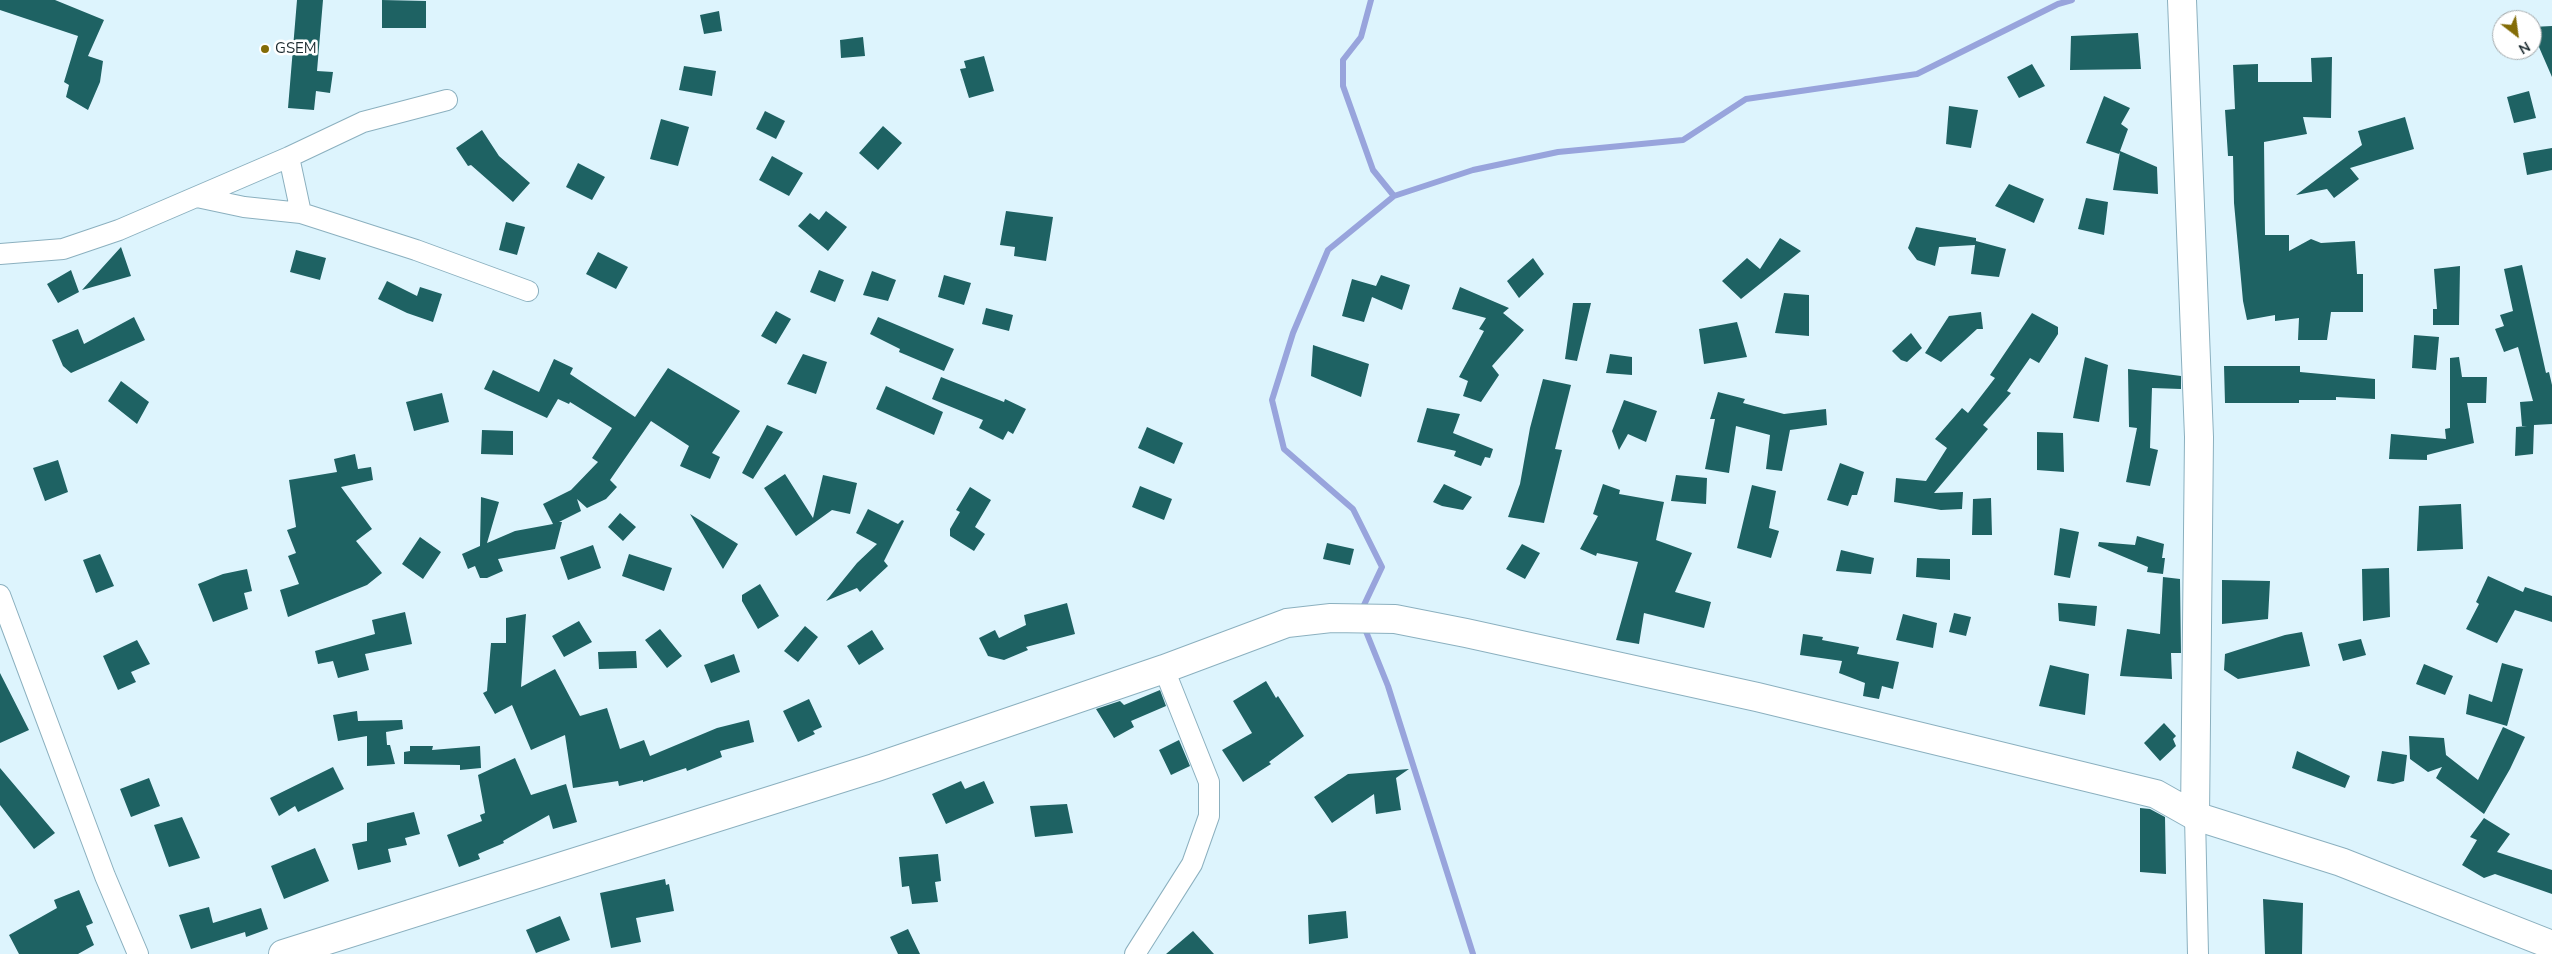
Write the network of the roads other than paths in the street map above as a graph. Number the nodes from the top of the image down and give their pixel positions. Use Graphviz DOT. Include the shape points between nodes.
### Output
graph roads {
  1 [pos="2182,0"];
  2 [pos="447,100"];
  3 [pos="289,157"];
  4 [pos="197,197"];
  5 [pos="301,213"];
  6 [pos="0,254"];
  7 [pos="528,291"];
  8 [pos="0,595"];
  9 [pos="1164,668"];
  10 [pos="2195,816"];
  11 [pos="2552,945"];
  12 [pos="138,954"];
  13 [pos="283,954"];
  14 [pos="1135,954"];
  15 [pos="2198,954"];
  1 -- 10 [label="main road" via="2199,437"];
  2 -- 3 [label="street" via="363,122"];
  3 -- 4 [label="street"];
  3 -- 5 [label="street"];
  4 -- 5 [label="street" via="244,207"];
  4 -- 6 [label="street" via="119,230 63,249"];
  5 -- 7 [label="street"];
  8 -- 12 [label="street" via="105,876"];
  9 -- 10 [label="main road" via="1287,623 1331,618 1394,619 1757,697 2156,794"];
  9 -- 13 [label="main road" via="855,774"];
  9 -- 14 [label="street" via="1208,782 1209,816 1192,864"];
  10 -- 11 [label="main road" via="2341,862"];
  10 -- 15 [label="street"];
}
